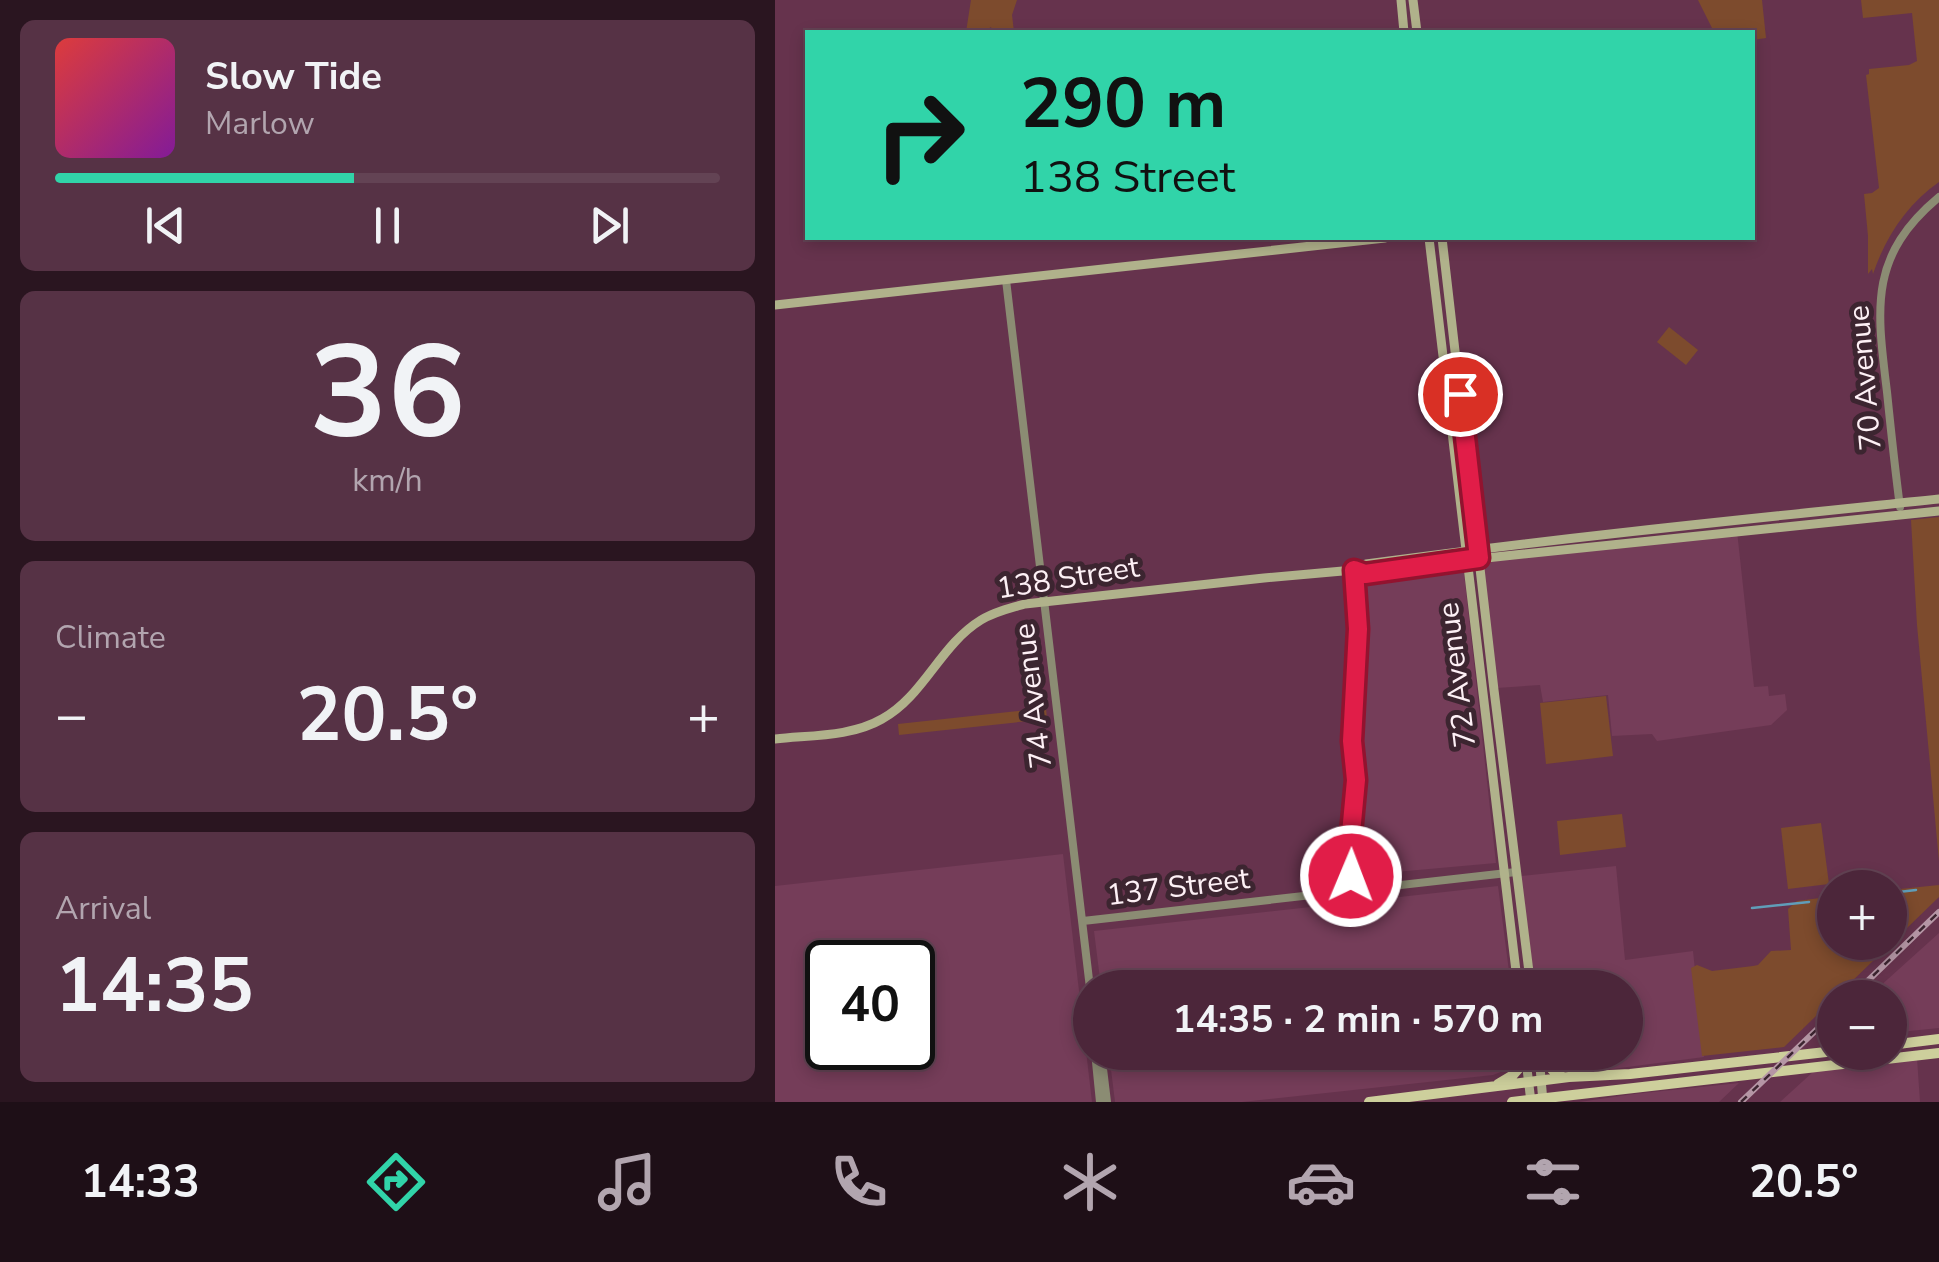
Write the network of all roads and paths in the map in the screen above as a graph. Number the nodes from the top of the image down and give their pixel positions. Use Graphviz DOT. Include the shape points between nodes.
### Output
graph roads {
  1 [pos="1401,0"];
  2 [pos="1413,0"];
  3 [pos="1405,30"];
  4 [pos="1417,30"];
  5 [pos="1939,197"];
  6 [pos="1367,240"];
  7 [pos="1429,240"];
  8 [pos="1442,240"];
  9 [pos="1006,280"];
  10 [pos="775,305"];
  11 [pos="1939,499"];
  12 [pos="1900,509"];
  13 [pos="1939,510"];
  14 [pos="1473,554"];
  15 [pos="1354,570"];
  16 [pos="1045,602"];
  17 [pos="775,739"];
  18 [pos="1517,872"];
  19 [pos="1505,873"];
  20 [pos="1352,890"];
  21 [pos="1083,922"];
  22 [pos="1089,970"];
  23 [pos="1516,970"];
  24 [pos="1529,970"];
  25 [pos="1939,1039"];
  26 [pos="1907,1043"];
  27 [pos="1817,1053"];
  28 [pos="1939,1053"];
  29 [pos="1817,1061"];
  30 [pos="1808,1068"];
  31 [pos="1100,1070"];
  32 [pos="1516,1070"];
  33 [pos="1531,1070"];
  34 [pos="1536,1070"];
  35 [pos="1552,1070"];
  36 [pos="1569,1078"];
  37 [pos="1535,1082"];
  38 [pos="1493,1087"];
  39 [pos="1537,1101"];
  40 [pos="1104,1102"];
  41 [pos="1369,1102"];
  42 [pos="1512,1102"];
  1 -- 3 [label="main road"];
  2 -- 4 [label="main road"];
  5 -- 12 [label="street, 70 Avenue" via="1902,236 1879,299"];
  6 -- 9 [label="main road"];
  7 -- 14 [label="main road, 72 Avenue"];
  8 -- 14 [label="main road, 72 Avenue"];
  9 -- 10 [label="main road"];
  9 -- 16 [label="street, 74 Avenue"];
  11 -- 12 [label="main road, 138 Street"];
  12 -- 13 [label="main road, 138 Street"];
  12 -- 14 [label="main road, 138 Street"];
  14 -- 15 [label="main road, 138 Street" via="1365,574"];
  14 -- 18 [label="main road, 72 Avenue"];
  14 -- 19 [label="main road, 72 Avenue"];
  15 -- 16 [label="main road, 138 Street"];
  15 -- 20 [label="street"];
  16 -- 17 [label="main road, 138 Street" via="996,613 970,627 908,700 880,720"];
  16 -- 21 [label="street, 74 Avenue"];
  18 -- 19 [label="street, 137 Street"];
  18 -- 24 [label="main road, 72 Avenue"];
  19 -- 20 [label="street, 137 Street"];
  19 -- 23 [label="main road, 72 Avenue"];
  20 -- 21 [label="street, 137 Street"];
  21 -- 22 [label="street, 74 Avenue"];
  25 -- 26 [label="main road"];
  27 -- 36 [label="main road"];
  28 -- 30 [label="main road"];
  29 -- 30 [label="main road"];
  30 -- 39 [label="main road"];
  31 -- 40 [label="street"];
  32 -- 38 [label="main road"];
  33 -- 37 [label="main road"];
  34 -- 37 [label="main road"];
  35 -- 36 [label="main road"];
  36 -- 37 [label="main road"];
  37 -- 38 [label="main road"];
  37 -- 39 [label="main road"];
  38 -- 41 [label="main road"];
  39 -- 42 [label="main road"];
}
